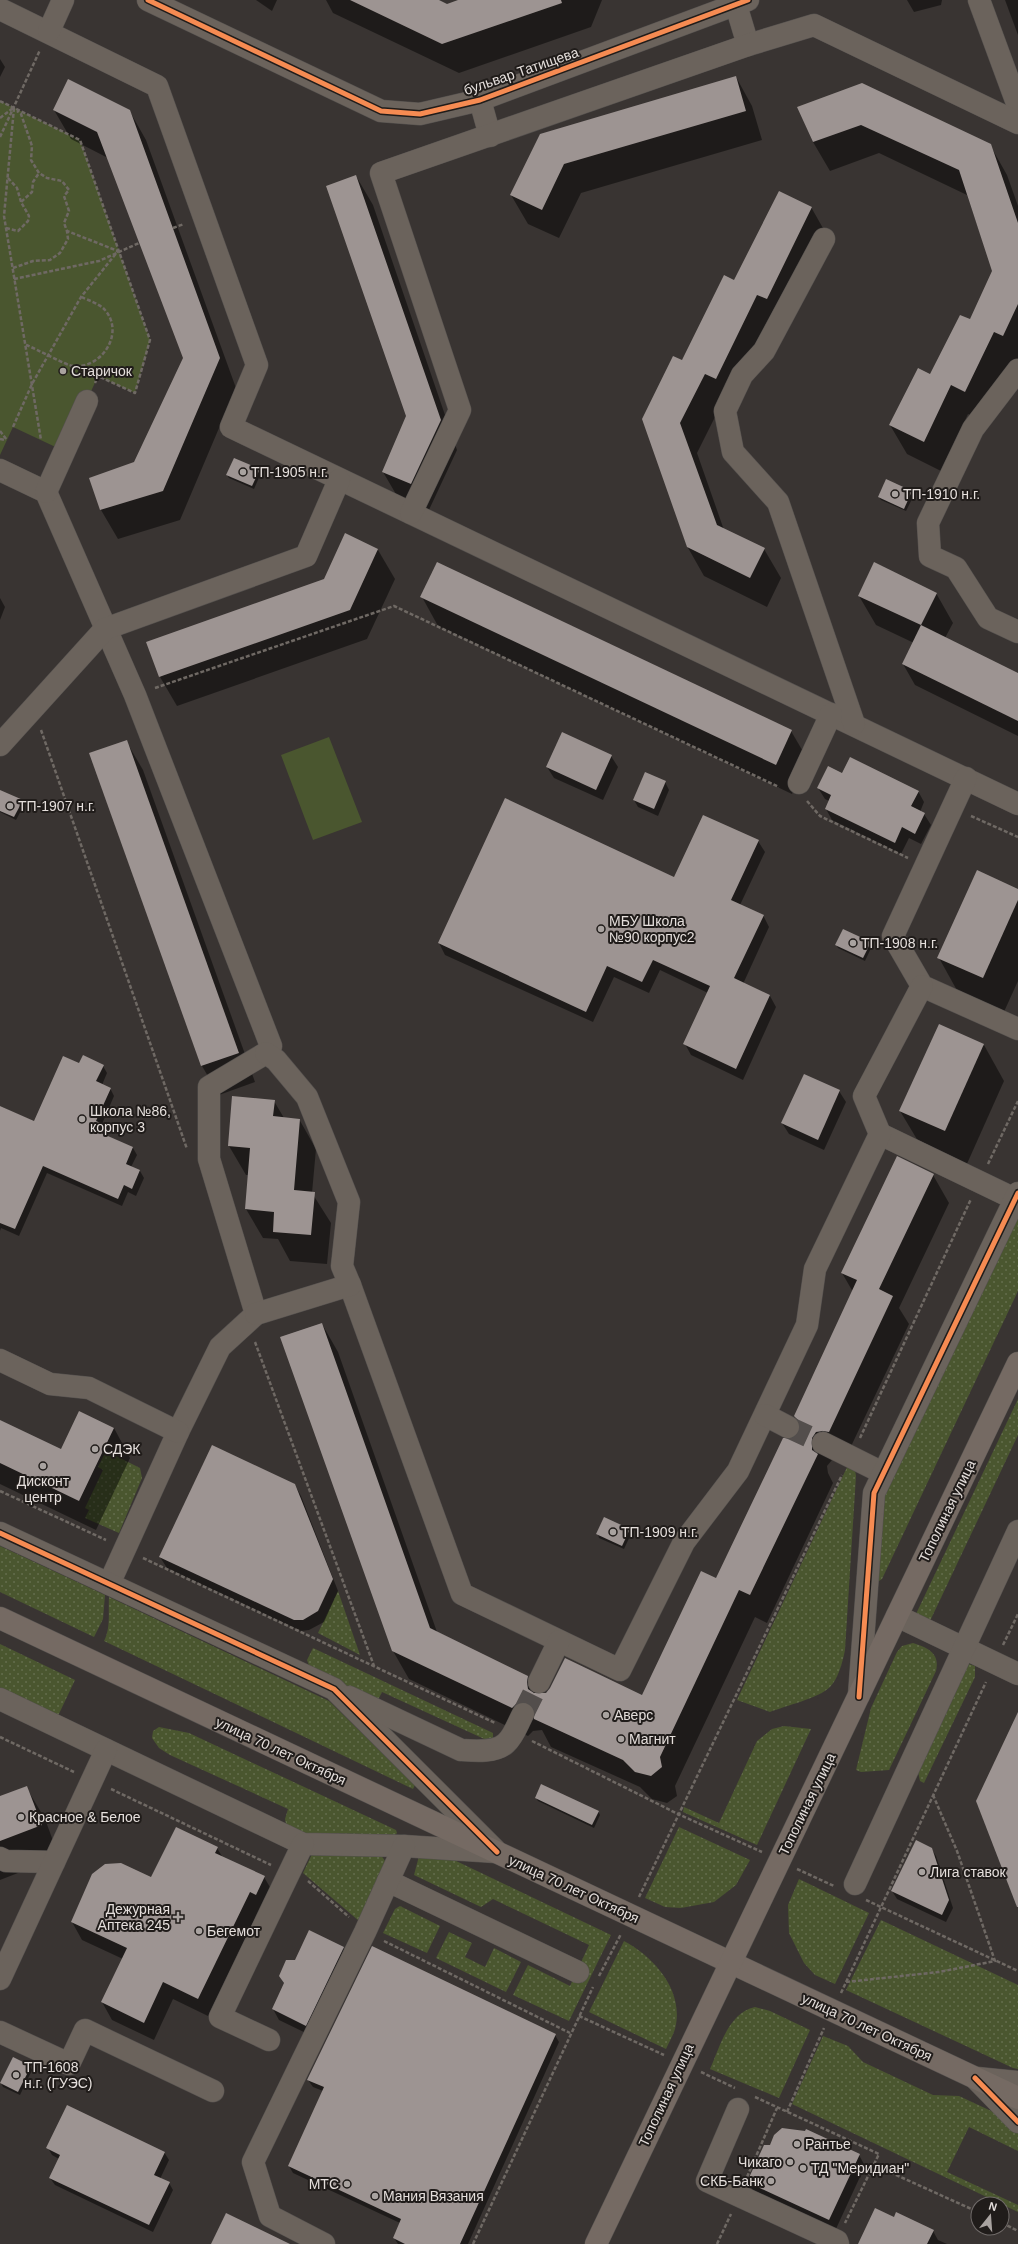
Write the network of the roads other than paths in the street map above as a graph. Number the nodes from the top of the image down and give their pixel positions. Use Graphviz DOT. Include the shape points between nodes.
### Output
graph roads {
  1 [pos="63,0"];
  2 [pos="148,0"];
  3 [pos="979,0"];
  4 [pos="742,2"];
  5 [pos="0,9"];
  6 [pos="49,31"];
  7 [pos="748,45"];
  8 [pos="480,100"];
  9 [pos="1018,106"];
  10 [pos="1018,123"];
  11 [pos="490,136"];
  12 [pos="824,239"];
  13 [pos="1018,370"];
  14 [pos="87,401"];
  15 [pos="0,470"];
  16 [pos="339,480"];
  17 [pos="46,492"];
  18 [pos="411,513"];
  19 [pos="105,629"];
  20 [pos="1018,632"];
  21 [pos="831,714"];
  22 [pos="854,724"];
  23 [pos="0,745"];
  24 [pos="966,778"];
  25 [pos="796,791"];
  26 [pos="1018,804"];
  27 [pos="922,986"];
  28 [pos="1018,1029"];
  29 [pos="266,1053"];
  30 [pos="880,1134"];
  31 [pos="1017,1196"];
  32 [pos="350,1285"];
  33 [pos="256,1314"];
  34 [pos="0,1360"];
  35 [pos="1018,1363"];
  36 [pos="765,1415"];
  37 [pos="788,1426"];
  38 [pos="178,1432"];
  39 [pos="823,1443"];
  40 [pos="883,1473"];
  41 [pos="1018,1531"];
  42 [pos="0,1533"];
  43 [pos="109,1584"];
  44 [pos="897,1616"];
  45 [pos="0,1618"];
  46 [pos="559,1641"];
  47 [pos="964,1648"];
  48 [pos="1018,1674"];
  49 [pos="539,1682"];
  50 [pos="334,1689"];
  51 [pos="859,1697"];
  52 [pos="0,1699"];
  53 [pos="518,1723"];
  54 [pos="106,1750"];
  55 [pos="302,1844"];
  56 [pos="404,1846"];
  57 [pos="497,1852"];
  58 [pos="0,1858"];
  59 [pos="54,1862"];
  60 [pos="388,1881"];
  61 [pos="852,1890"];
  62 [pos="730,1962"];
  63 [pos="578,1972"];
  64 [pos="0,1979"];
  65 [pos="0,2032"];
  66 [pos="269,2040"];
  67 [pos="974,2078"];
  68 [pos="1018,2082"];
  69 [pos="213,2091"];
  70 [pos="741,2097"];
  71 [pos="1018,2098"];
  72 [pos="1018,2122"];
  73 [pos="837,2242"];
  74 [pos="324,2244"];
  75 [pos="596,2244"];
  1 -- 6 [label="street"];
  2 -- 8 [label="street, бульвар Татищева" via="381,111 420,114"];
  3 -- 9 [label="street"];
  4 -- 7 [label="street"];
  4 -- 8 [label="street, бульвар Татищева"];
  5 -- 6 [label="street"];
  6 -- 16 [label="street" via="157,86 257,365 231,427"];
  7 -- 10 [label="street" via="814,25"];
  7 -- 11 [label="street"];
  8 -- 11 [label="street"];
  11 -- 18 [label="street" via="381,173 460,410"];
  12 -- 22 [label="street" via="764,351 742,375 725,411 733,452 778,502"];
  13 -- 20 [label="street" via="973,429 928,523 930,556 956,568 988,618"];
  14 -- 17 [label="street"];
  15 -- 17 [label="street"];
  16 -- 18 [label="street"];
  16 -- 19 [label="street" via="306,556"];
  17 -- 19 [label="street"];
  18 -- 21 [label="street"];
  19 -- 23 [label="street"];
  19 -- 29 [label="street" via="135,695 271,1046"];
  21 -- 22 [label="street"];
  21 -- 25 [label="street"];
  22 -- 24 [label="street"];
  24 -- 26 [label="street"];
  24 -- 27 [label="street" via="893,936"];
  27 -- 28 [label="street"];
  27 -- 30 [label="street" via="864,1096"];
  29 -- 32 [label="street" via="276,1060 307,1097 349,1202 342,1266"];
  29 -- 33 [label="street" via="209,1087 209,1159"];
  30 -- 31 [label="street" via="979,1182"];
  30 -- 36 [label="street" via="815,1269 807,1325"];
  31 -- 40 [label="street"];
  32 -- 33 [label="street"];
  32 -- 46 [label="street" via="462,1594"];
  33 -- 38 [label="street" via="220,1347"];
  34 -- 38 [label="street" via="50,1384 89,1388"];
  35 -- 44 [label="main road, Тополиная улица"];
  36 -- 37 [label="street"];
  36 -- 46 [label="street" via="738,1471 684,1542 620,1670"];
  38 -- 43 [label="street"];
  39 -- 40 [label="street"];
  40 -- 51 [label="street" via="874,1493"];
  41 -- 47 [label="street"];
  42 -- 43 [label="street"];
  43 -- 50 [label="street"];
  44 -- 47 [label="street"];
  44 -- 51 [label="main road, Тополиная улица"];
  45 -- 57 [label="main road, улица 70 лет Октября"];
  46 -- 49 [label="street"];
  47 -- 48 [label="street"];
  47 -- 61 [label="street"];
  50 -- 53 [label="street" via="461,1750 477,1751 501,1747 507,1743"];
  50 -- 57 [label="street"];
  51 -- 62 [label="main road, Тополиная улица"];
  52 -- 54 [label="street"];
  54 -- 55 [label="street"];
  54 -- 59 [label="street"];
  55 -- 56 [label="street"];
  55 -- 66 [label="street" via="220,2017"];
  56 -- 57 [label="street"];
  56 -- 60 [label="street"];
  57 -- 62 [label="main road, улица 70 лет Октября"];
  58 -- 59 [label="street" via="6,1861"];
  59 -- 64 [label="street"];
  60 -- 63 [label="street"];
  60 -- 74 [label="street" via="252,2162 270,2216"];
  62 -- 67 [label="main road, улица 70 лет Октября"];
  62 -- 75 [label="main road, Тополиная улица"];
  65 -- 69 [label="street" via="69,2064 85,2030"];
  67 -- 68 [label="street"];
  67 -- 71 [label="main road, улица 70 лет Октября"];
  67 -- 72 [label="street"];
  70 -- 73 [label="street" via="706,2181"];
}
